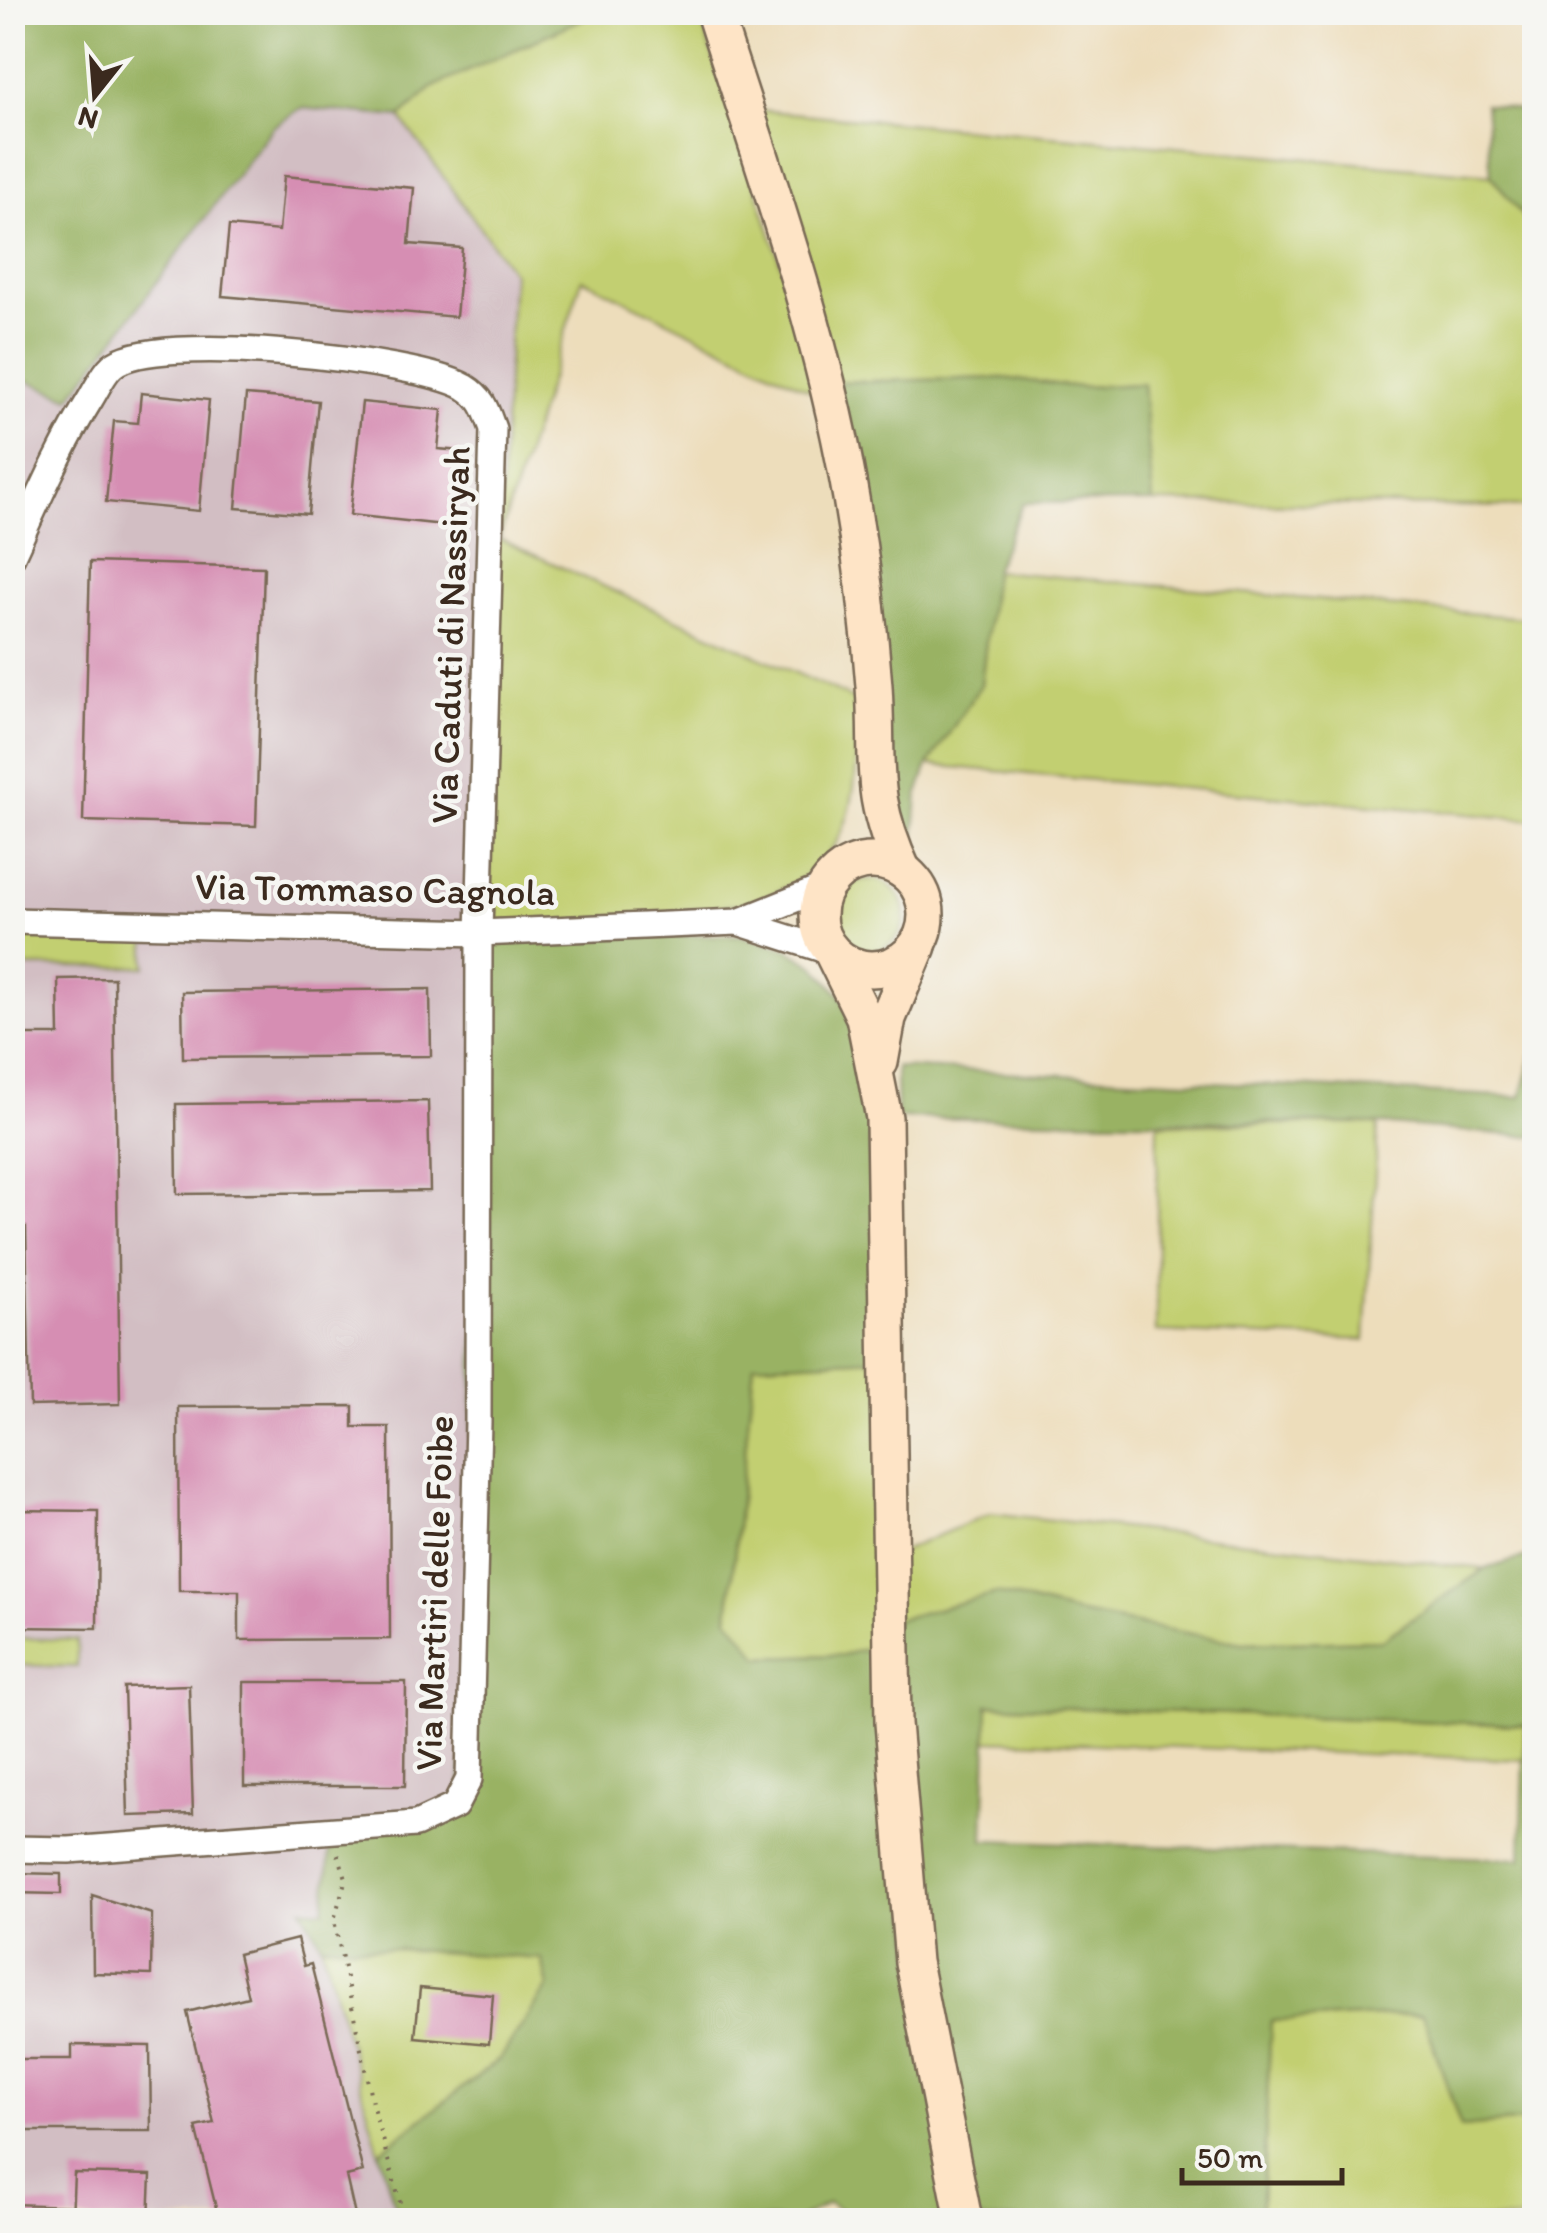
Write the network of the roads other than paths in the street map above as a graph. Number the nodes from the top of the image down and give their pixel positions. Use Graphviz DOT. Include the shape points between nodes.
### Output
graph roads {
  1 [pos="714,12"];
  2 [pos="12,556"];
  3 [pos="874,780"];
  4 [pos="903,871"];
  5 [pos="825,887"];
  6 [pos="12,921"];
  7 [pos="738,922"];
  8 [pos="479,933"];
  9 [pos="920,941"];
  10 [pos="832,952"];
  11 [pos="878,1073"];
  12 [pos="12,1849"];
  13 [pos="964,2220"];
  1 -- 3 [label="main road" via="799,281 848,483 874,686"];
  2 -- 8 [label="street, Via Caduti di Nassiryah" via="71,430 112,366 142,350 221,347 427,372 483,399 494,430"];
  3 -- 4 [label="main road" via="882,826"];
  3 -- 5 [label="main road" via="861,828"];
  4 -- 5 [label="main road" via="862,862"];
  4 -- 9 [label="main road" via="920,889 926,911"];
  5 -- 7 [label="street, Via Tommaso Cagnola"];
  5 -- 10 [label="main road" via="819,928"];
  6 -- 8 [label="street, Via Tommaso Cagnola"];
  7 -- 8 [label="street, Via Tommaso Cagnola"];
  7 -- 10 [label="street, Via Tommaso Cagnola"];
  8 -- 12 [label="street, Via Martiri delle Foibe" via="470,1779 455,1806 416,1824"];
  9 -- 10 [label="main road" via="884,968 858,968"];
  9 -- 11 [label="main road" via="888,1018"];
  10 -- 11 [label="main road" via="864,1017"];
  11 -- 13 [label="main road" via="893,1723 912,1962"];
}
